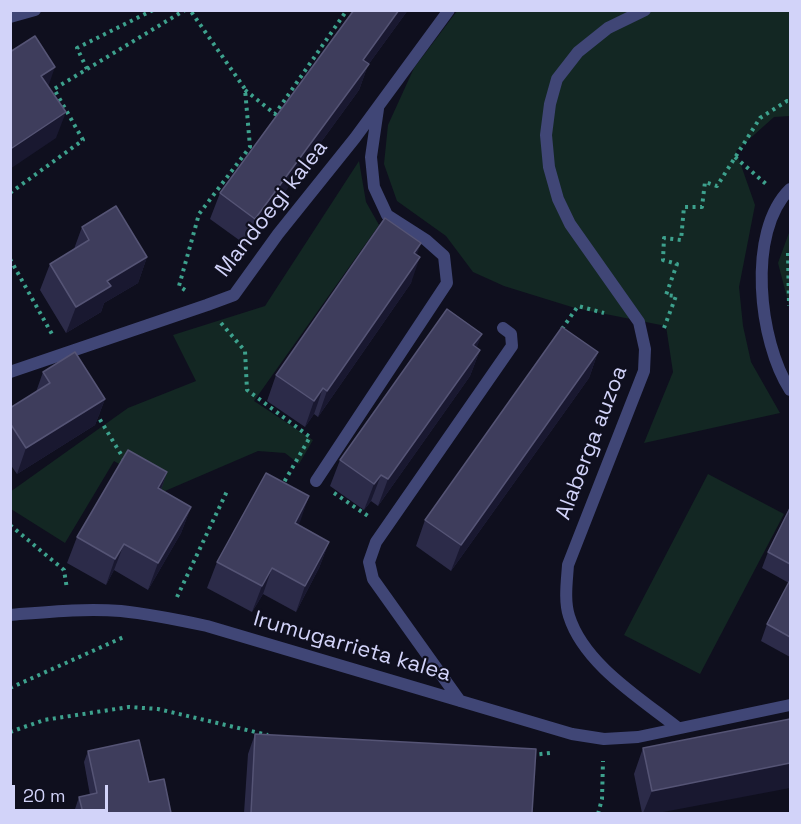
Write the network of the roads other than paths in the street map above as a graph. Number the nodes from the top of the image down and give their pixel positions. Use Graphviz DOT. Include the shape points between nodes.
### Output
graph roads {
  1 [pos="35,10"];
  2 [pos="449,10"];
  3 [pos="645,10"];
  4 [pos="10,17"];
  5 [pos="379,105"];
  6 [pos="786,194"];
  7 [pos="503,327"];
  8 [pos="10,372"];
  9 [pos="790,390"];
  10 [pos="316,481"];
  11 [pos="10,615"];
  12 [pos="460,701"];
  13 [pos="790,705"];
  14 [pos="678,728"];
  1 -- 4 [label="street"];
  2 -- 5 [label="street"];
  3 -- 14 [label="street, Alaberga auzoa" via="608,28 578,52 557,79 550,104 546,135 549,166 562,207 639,322 645,349 644,371 568,565 566,591 569,615 580,640 598,664"];
  5 -- 8 [label="street, Mandoegi kalea" via="234,295"];
  5 -- 10 [label="street" via="371,157 374,187 387,215 444,256 447,283"];
  6 -- 9 [label="street" via="771,217 762,274 773,354"];
  7 -- 12 [label="street" via="511,334 512,346 376,542 369,562 373,579"];
  11 -- 12 [label="street, Irumugarrieta kalea" via="120,611 168,617"];
  12 -- 14 [label="street, Irumugarrieta kalea" via="572,734 604,738 638,737"];
  13 -- 14 [label="street"];
}
